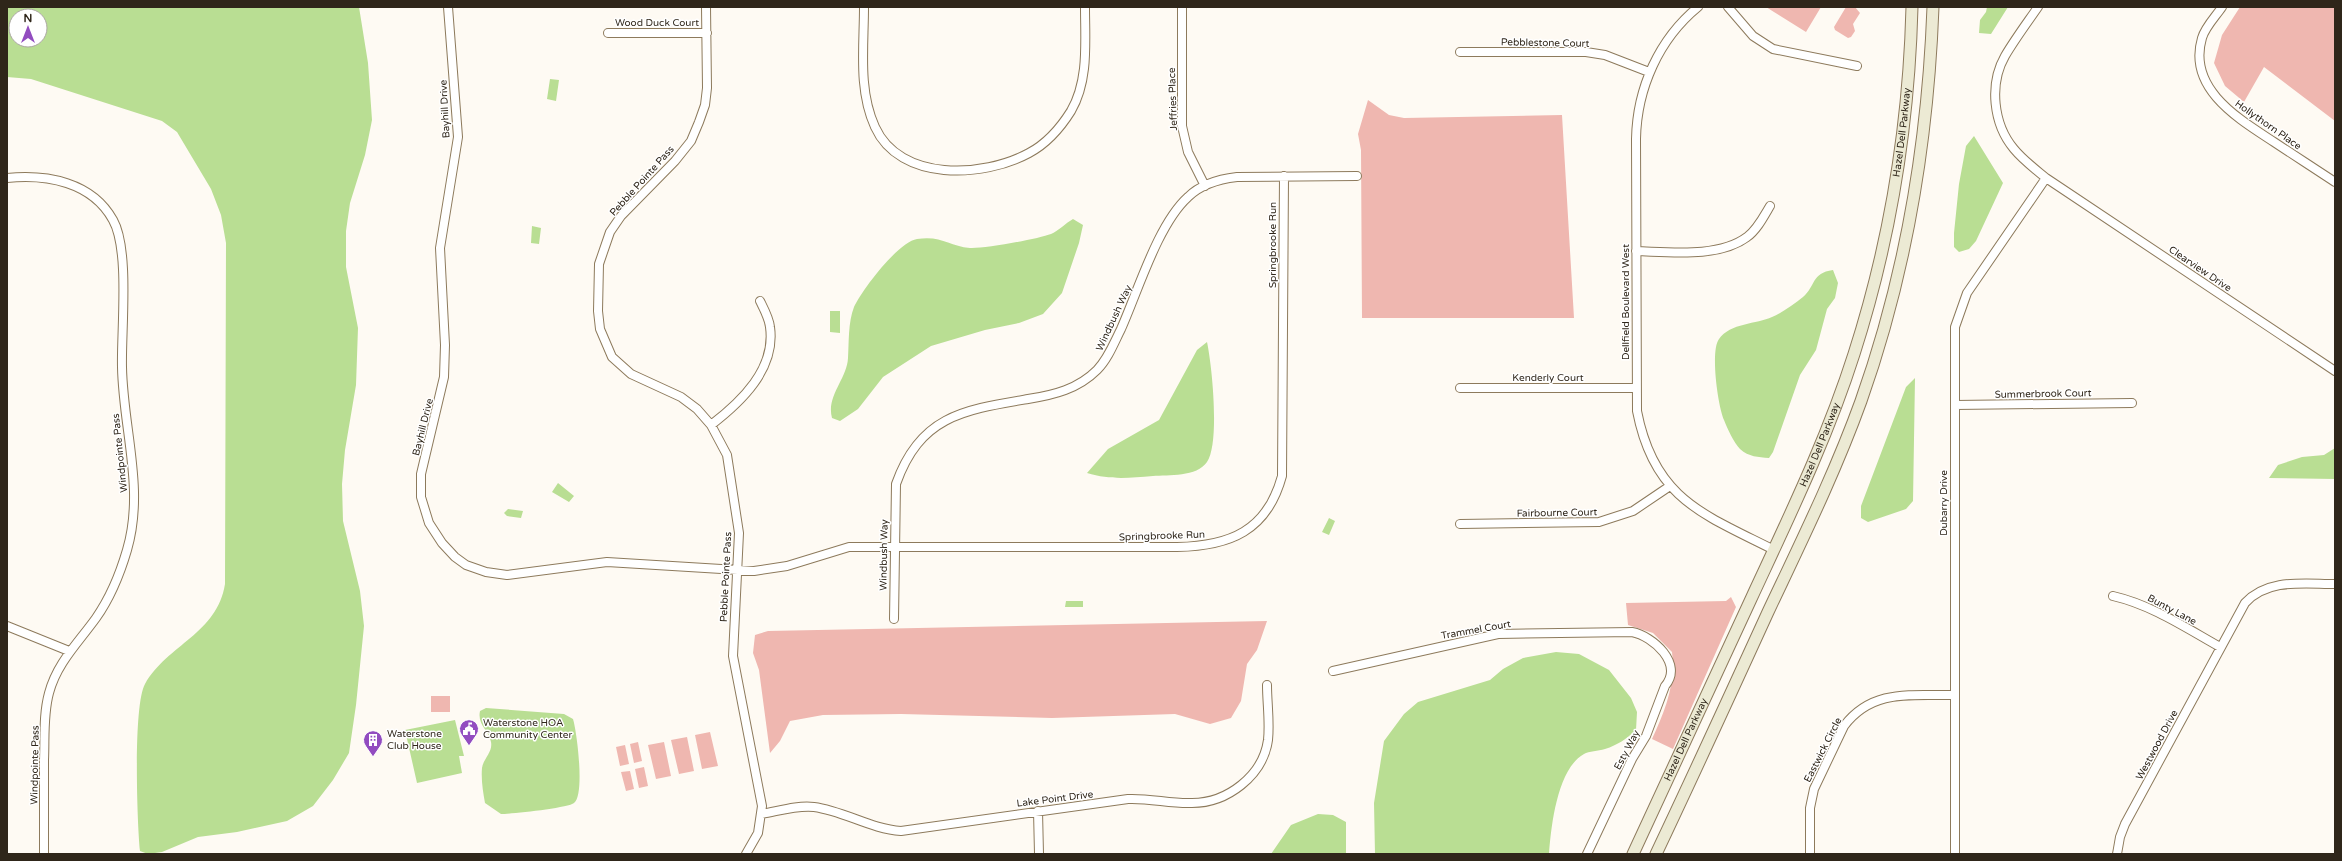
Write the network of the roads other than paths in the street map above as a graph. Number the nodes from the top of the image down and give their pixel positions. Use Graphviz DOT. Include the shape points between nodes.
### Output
graph roads {
  1 [pos="448,7"];
  2 [pos="706,7"];
  3 [pos="864,7"];
  4 [pos="1085,7"];
  5 [pos="1182,7"];
  6 [pos="1698,7"];
  7 [pos="1728,7"];
  8 [pos="1912,7"];
  9 [pos="1933,7"];
  10 [pos="2038,7"];
  11 [pos="2222,7"];
  12 [pos="608,33"];
  13 [pos="707,33"];
  14 [pos="1460,52"];
  15 [pos="1857,66"];
  16 [pos="1649,72"];
  17 [pos="1284,176"];
  18 [pos="1358,176"];
  19 [pos="7,178"];
  20 [pos="2046,178"];
  21 [pos="2335,182"];
  22 [pos="1205,186"];
  23 [pos="1770,206"];
  24 [pos="1636,251"];
  25 [pos="760,301"];
  26 [pos="2335,371"];
  27 [pos="1460,388"];
  28 [pos="1636,388"];
  29 [pos="2132,403"];
  30 [pos="1954,404"];
  31 [pos="711,426"];
  32 [pos="1670,486"];
  33 [pos="1460,524"];
  34 [pos="894,547"];
  35 [pos="1774,550"];
  36 [pos="737,569"];
  37 [pos="2335,584"];
  38 [pos="2113,596"];
  39 [pos="894,620"];
  40 [pos="7,626"];
  41 [pos="2220,648"];
  42 [pos="69,651"];
  43 [pos="1664,653"];
  44 [pos="1333,671"];
  45 [pos="1267,685"];
  46 [pos="1955,695"];
  47 [pos="1038,811"];
  48 [pos="762,814"];
  49 [pos="44,854"];
  50 [pos="746,854"];
  51 [pos="1039,854"];
  52 [pos="1587,854"];
  53 [pos="1633,854"];
  54 [pos="1656,854"];
  55 [pos="1810,854"];
  56 [pos="1955,854"];
  57 [pos="2117,854"];
  1 -- 36 [label="street, Bayhill Drive" via="458,137 440,248 444,377 421,474 421,497 429,523 455,557 466,565 486,572 507,575 607,562"];
  2 -- 13 [label="street, Pebble Pointe Pass"];
  3 -- 4 [label="street" via="865,103 875,128 887,144 902,157 939,171 960,171 991,166 1029,153 1059,128 1079,95 1083,79"];
  5 -- 22 [label="street, Jeffries Place" via="1182,126 1188,152"];
  6 -- 16 [label="street, Dellfield Boulevard West" via="1668,40"];
  7 -- 15 [label="street" via="1753,36 1773,49"];
  8 -- 35 [label="main road, Hazel Dell Parkway" via="1905,119 1895,187 1877,270 1840,396"];
  9 -- 54 [label="main road, Hazel Dell Parkway" via="1930,73 1914,196 1896,280 1860,401 1816,510"];
  10 -- 20 [label="street, Clearview Drive" via="1999,68 1996,79 1996,102 2006,138 2024,160"];
  11 -- 21 [label="street, Hollythorn Place" via="2202,37 2201,71 2210,90 2232,114"];
  12 -- 13 [label="street, Wood Duck Court"];
  13 -- 31 [label="street, Pebble Pointe Pass" via="705,105 691,141 621,216 610,232 602,251 598,284 600,329 612,357 631,374 681,397 697,409"];
  14 -- 16 [label="street, Pebblestone Court" via="1586,52 1605,55"];
  16 -- 24 [label="street, Dellfield Boulevard West" via="1640,101 1636,128"];
  17 -- 18 [label="street, Windbush Way"];
  17 -- 22 [label="street, Windbush Way" via="1237,177 1218,180"];
  17 -- 34 [label="street, Springbrooke Run" via="1282,476 1273,502 1250,528 1234,538 1200,547"];
  19 -- 42 [label="street, Windpointe Pass" via="34,177 70,184 93,195 113,220 122,248 122,367 134,474 132,526 123,562 108,598 96,618"];
  20 -- 26 [label="street, Clearview Drive"];
  20 -- 30 [label="street, Dubarry Drive" via="1967,293 1960,309 1955,327"];
  22 -- 34 [label="street, Windbush Way" via="1188,197 1171,219 1113,345 1101,366 1088,379 1074,388 1056,394 955,416 934,426 923,435 902,465 896,484"];
  23 -- 24 [label="street" via="1751,234 1723,249"];
  24 -- 28 [label="street, Dellfield Boulevard West"];
  25 -- 31 [label="street" via="771,332 768,352 761,371 751,389"];
  27 -- 28 [label="street, Kenderly Court"];
  28 -- 32 [label="street, Dellfield Boulevard West" via="1637,411 1643,435 1653,459"];
  29 -- 30 [label="street, Summerbrook Court"];
  30 -- 46 [label="street, Dubarry Drive"];
  31 -- 36 [label="street, Pebble Pointe Pass" via="721,441 731,472 739,533"];
  32 -- 33 [label="street, Fairbourne Court" via="1633,511 1600,522"];
  32 -- 35 [label="street, Dellfield Boulevard West" via="1704,516"];
  34 -- 36 [label="street, Springbrooke Run" via="839,548 771,569"];
  34 -- 39 [label="street, Windbush Way"];
  35 -- 53 [label="main road, Hazel Dell Parkway"];
  36 -- 48 [label="street, Pebble Pointe Pass" via="733,656"];
  37 -- 41 [label="street, Westwood Drive" via="2284,585 2261,591 2245,603"];
  38 -- 41 [label="street, Bunty Lane" via="2130,600 2160,613"];
  40 -- 42 [label="street"];
  41 -- 57 [label="street, Westwood Drive" via="2125,824"];
  42 -- 49 [label="street, Windpointe Pass" via="53,681 46,705"];
  43 -- 44 [label="street, Trammel Court" via="1648,637 1632,632 1509,633 1455,642"];
  43 -- 52 [label="street, Esty Way" via="1671,672 1669,681 1646,736 1632,759"];
  45 -- 47 [label="street, Lake Point Drive" via="1266,749 1252,774 1228,795 1204,803 1138,799"];
  46 -- 55 [label="street, Eastwick Circle" via="1887,697 1871,702 1850,719 1844,726 1814,789 1810,808"];
  46 -- 56 [label="street, Dubarry Drive"];
  47 -- 48 [label="street, Lake Point Drive" via="901,831 881,828 814,807 799,807"];
  47 -- 51 [label="street"];
  48 -- 50 [label="street, Pebble Pointe Pass" via="756,839"];
}
